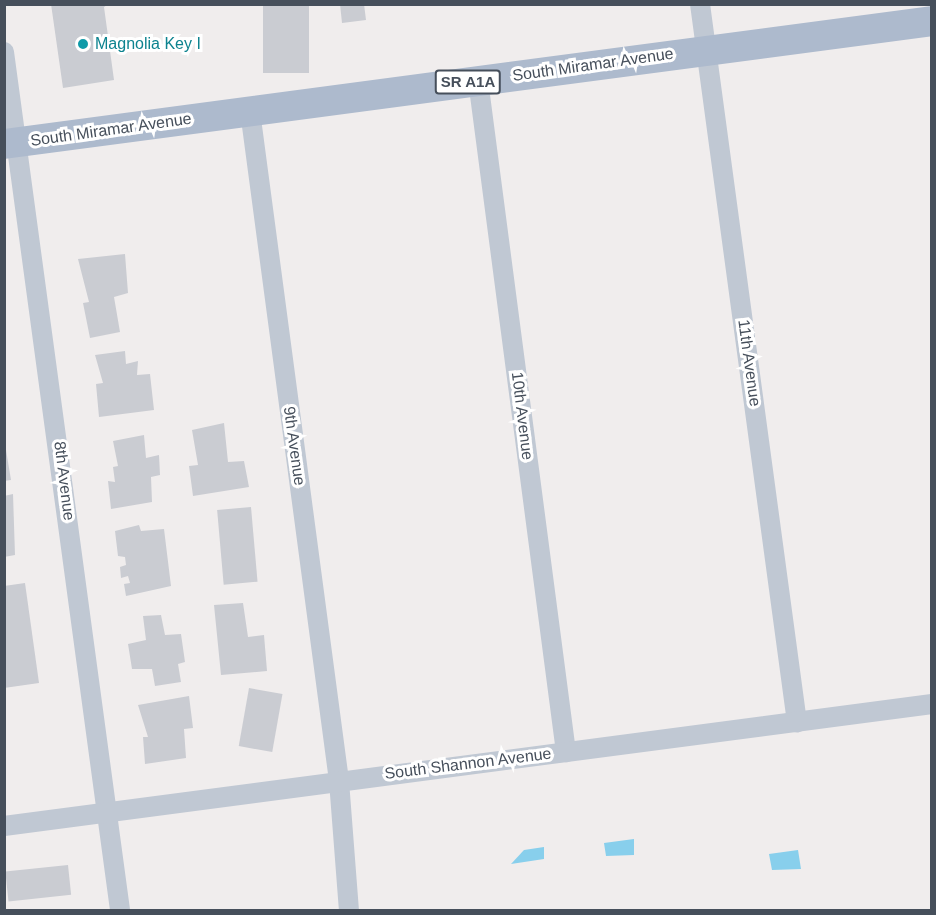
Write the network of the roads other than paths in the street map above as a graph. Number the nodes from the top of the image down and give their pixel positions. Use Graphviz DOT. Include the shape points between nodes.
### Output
graph roads {
  1 [pos="700,4"];
  2 [pos="932,21"];
  3 [pos="707,50"];
  4 [pos="4,52"];
  5 [pos="478,80"];
  6 [pos="250,111"];
  7 [pos="11,143"];
  8 [pos="932,704"];
  9 [pos="797,722"];
  10 [pos="566,752"];
  11 [pos="339,781"];
  12 [pos="107,814"];
  13 [pos="4,826"];
  14 [pos="120,910"];
  15 [pos="349,910"];
  1 -- 3 [label="street, 11th Avenue"];
  2 -- 3 [label="main road, South Miramar Avenue / SR A1A"];
  3 -- 5 [label="main road, South Miramar Avenue / SR A1A"];
  3 -- 9 [label="street, 11th Avenue"];
  4 -- 7 [label="street, 8th Avenue"];
  5 -- 6 [label="main road, South Miramar Avenue / SR A1A"];
  5 -- 10 [label="street, 10th Avenue"];
  6 -- 7 [label="main road, South Miramar Avenue / SR A1A"];
  6 -- 11 [label="street, 9th Avenue"];
  7 -- 12 [label="street, 8th Avenue"];
  8 -- 9 [label="street, South Shannon Avenue"];
  9 -- 10 [label="street, South Shannon Avenue"];
  10 -- 11 [label="street, South Shannon Avenue"];
  11 -- 12 [label="street, South Shannon Avenue"];
  11 -- 15 [label="street, 9th Avenue"];
  12 -- 13 [label="street, South Shannon Avenue"];
  12 -- 14 [label="street, 8th Avenue"];
}
